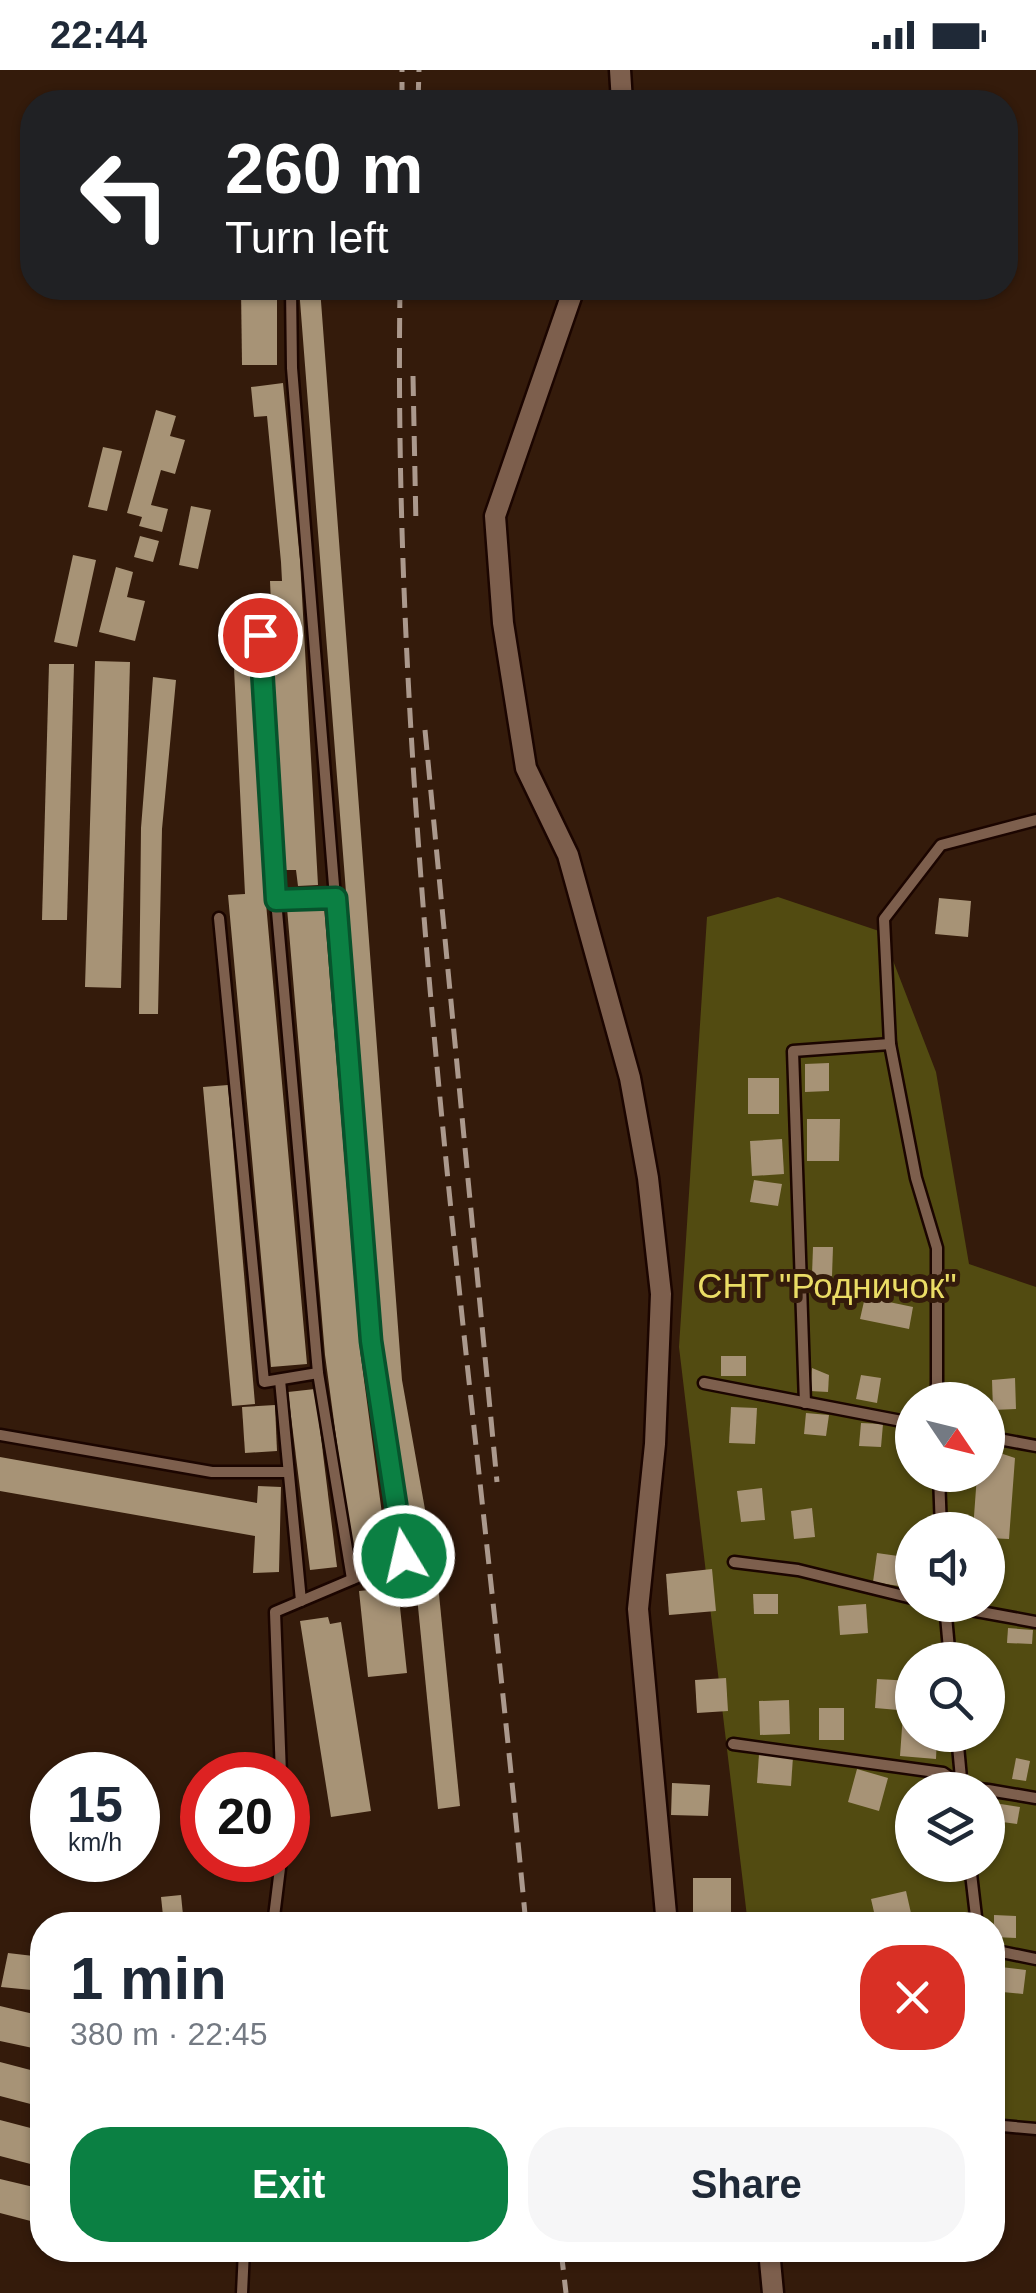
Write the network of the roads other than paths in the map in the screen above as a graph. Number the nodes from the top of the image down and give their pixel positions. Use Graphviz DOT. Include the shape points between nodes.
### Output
graph roads {
  1 [pos="290,300"];
  2 [pos="570,300"];
  3 [pos="257,608"];
  4 [pos="1036,820"];
  5 [pos="336,898"];
  6 [pos="276,900"];
  7 [pos="219,918"];
  8 [pos="890,1044"];
  9 [pos="318,1374"];
  10 [pos="280,1380"];
  11 [pos="938,1382"];
  12 [pos="704,1383"];
  13 [pos="805,1404"];
  14 [pos="895,1420"];
  15 [pos="0,1435"];
  16 [pos="1005,1440"];
  17 [pos="1036,1446"];
  18 [pos="288,1472"];
  19 [pos="734,1562"];
  20 [pos="352,1579"];
  21 [pos="895,1594"];
  22 [pos="300,1601"];
  23 [pos="1005,1616"];
  24 [pos="1036,1622"];
  25 [pos="734,1744"];
  26 [pos="279,1752"];
  27 [pos="936,1772"];
  28 [pos="1005,1793"];
  29 [pos="1036,1798"];
  30 [pos="278,1882"];
  31 [pos="972,1882"];
  32 [pos="275,1912"];
  33 [pos="665,1912"];
  34 [pos="975,1912"];
  35 [pos="1005,1953"];
  36 [pos="1036,1959"];
  37 [pos="1005,2126"];
  38 [pos="1036,2129"];
  39 [pos="243,2262"];
  40 [pos="771,2262"];
  41 [pos="242,2293"];
  42 [pos="773,2293"];
  1 -- 5 [label="lane"];
  2 -- 33 [label="street" via="495,516 503,623 526,768 568,856 630,1078 648,1178 661,1294 638,1610"];
  3 -- 6 [label="lane"];
  4 -- 8 [label="lane" via="941,846 884,919"];
  5 -- 6 [label="lane"];
  5 -- 20 [label="lane" via="371,1341 404,1556"];
  6 -- 9 [label="lane"];
  7 -- 10 [label="lane" via="264,1382"];
  8 -- 11 [label="lane" via="936,1248"];
  8 -- 13 [label="lane" via="794,1051"];
  9 -- 10 [label="lane"];
  9 -- 20 [label="lane"];
  10 -- 18 [label="lane"];
  12 -- 13 [label="lane"];
  13 -- 14 [label="lane"];
  15 -- 18 [label="lane" via="212,1472"];
  16 -- 17 [label="lane"];
  18 -- 22 [label="lane"];
  19 -- 21 [label="lane"];
  20 -- 22 [label="lane"];
  22 -- 26 [label="lane" via="275,1612"];
  23 -- 24 [label="lane"];
  25 -- 27 [label="lane"];
  28 -- 29 [label="lane"];
  30 -- 32 [label="lane"];
  31 -- 34 [label="lane"];
  35 -- 36 [label="lane"];
  37 -- 38 [label="lane"];
  39 -- 41 [label="lane"];
  40 -- 42 [label="street"];
}
